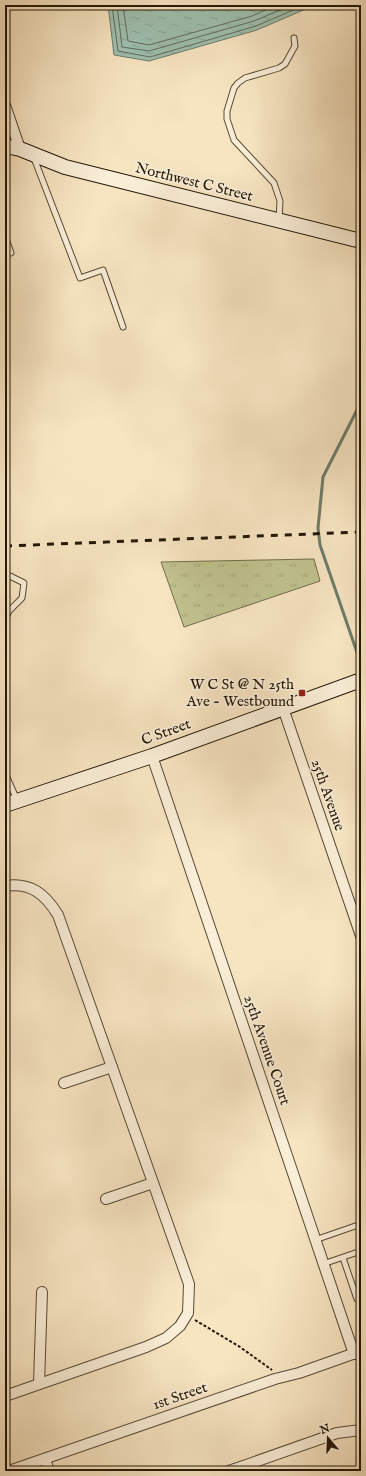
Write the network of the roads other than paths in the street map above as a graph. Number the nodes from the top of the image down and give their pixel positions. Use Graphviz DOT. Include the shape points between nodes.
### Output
graph roads {
  1 [pos="294,38"];
  2 [pos="5,105"];
  3 [pos="5,146"];
  4 [pos="26,152"];
  5 [pos="279,221"];
  6 [pos="5,236"];
  7 [pos="361,241"];
  8 [pos="11,253"];
  9 [pos="123,326"];
  10 [pos="5,577"];
  11 [pos="5,620"];
  12 [pos="361,680"];
  13 [pos="283,708"];
  14 [pos="152,756"];
  15 [pos="5,773"];
  16 [pos="11,803"];
  17 [pos="5,886"];
  18 [pos="361,936"];
  19 [pos="112,1067"];
  20 [pos="64,1084"];
  21 [pos="153,1183"];
  22 [pos="106,1199"];
  23 [pos="361,1224"];
  24 [pos="315,1240"];
  25 [pos="361,1251"];
  26 [pos="343,1258"];
  27 [pos="323,1264"];
  28 [pos="42,1292"];
  29 [pos="357,1299"];
  30 [pos="357,1352"];
  31 [pos="39,1384"];
  32 [pos="5,1396"];
  33 [pos="361,1430"];
  34 [pos="45,1459"];
  35 [pos="9,1471"];
  36 [pos="49,1471"];
  37 [pos="229,1471"];
  1 -- 5 [label="lane" via="295,46 285,64 245,78 238,83 227,111 234,140 274,183 280,201"];
  2 -- 4 [label="street"];
  3 -- 4 [label="street, Northwest C Street"];
  4 -- 5 [label="street, Northwest C Street" via="66,167"];
  4 -- 9 [label="lane" via="80,278 103,270"];
  5 -- 7 [label="street, Northwest C Street"];
  6 -- 8 [label="lane"];
  10 -- 11 [label="lane" via="10,576 24,583 22,598 9,611"];
  12 -- 13 [label="street, C Street"];
  13 -- 14 [label="street, C Street"];
  13 -- 18 [label="street, 25th Avenue"];
  14 -- 16 [label="street, C Street"];
  14 -- 24 [label="street, 25th Avenue Court"];
  15 -- 16 [label="lane"];
  17 -- 19 [label="street" via="24,886 41,893 58,915"];
  19 -- 20 [label="street"];
  19 -- 21 [label="street"];
  21 -- 22 [label="street"];
  21 -- 31 [label="street" via="189,1284 187,1315 180,1326 166,1338"];
  23 -- 24 [label="lane"];
  24 -- 27 [label="street, 25th Avenue Court"];
  25 -- 26 [label="lane"];
  26 -- 27 [label="lane"];
  26 -- 29 [label="lane"];
  27 -- 30 [label="street, 25th Avenue Court"];
  28 -- 31 [label="street"];
  30 -- 34 [label="street, 1st Street"];
  31 -- 32 [label="street"];
  33 -- 37 [label="street" via="337,1433"];
  34 -- 35 [label="street, 1st Street"];
  34 -- 36 [label="street"];
}
